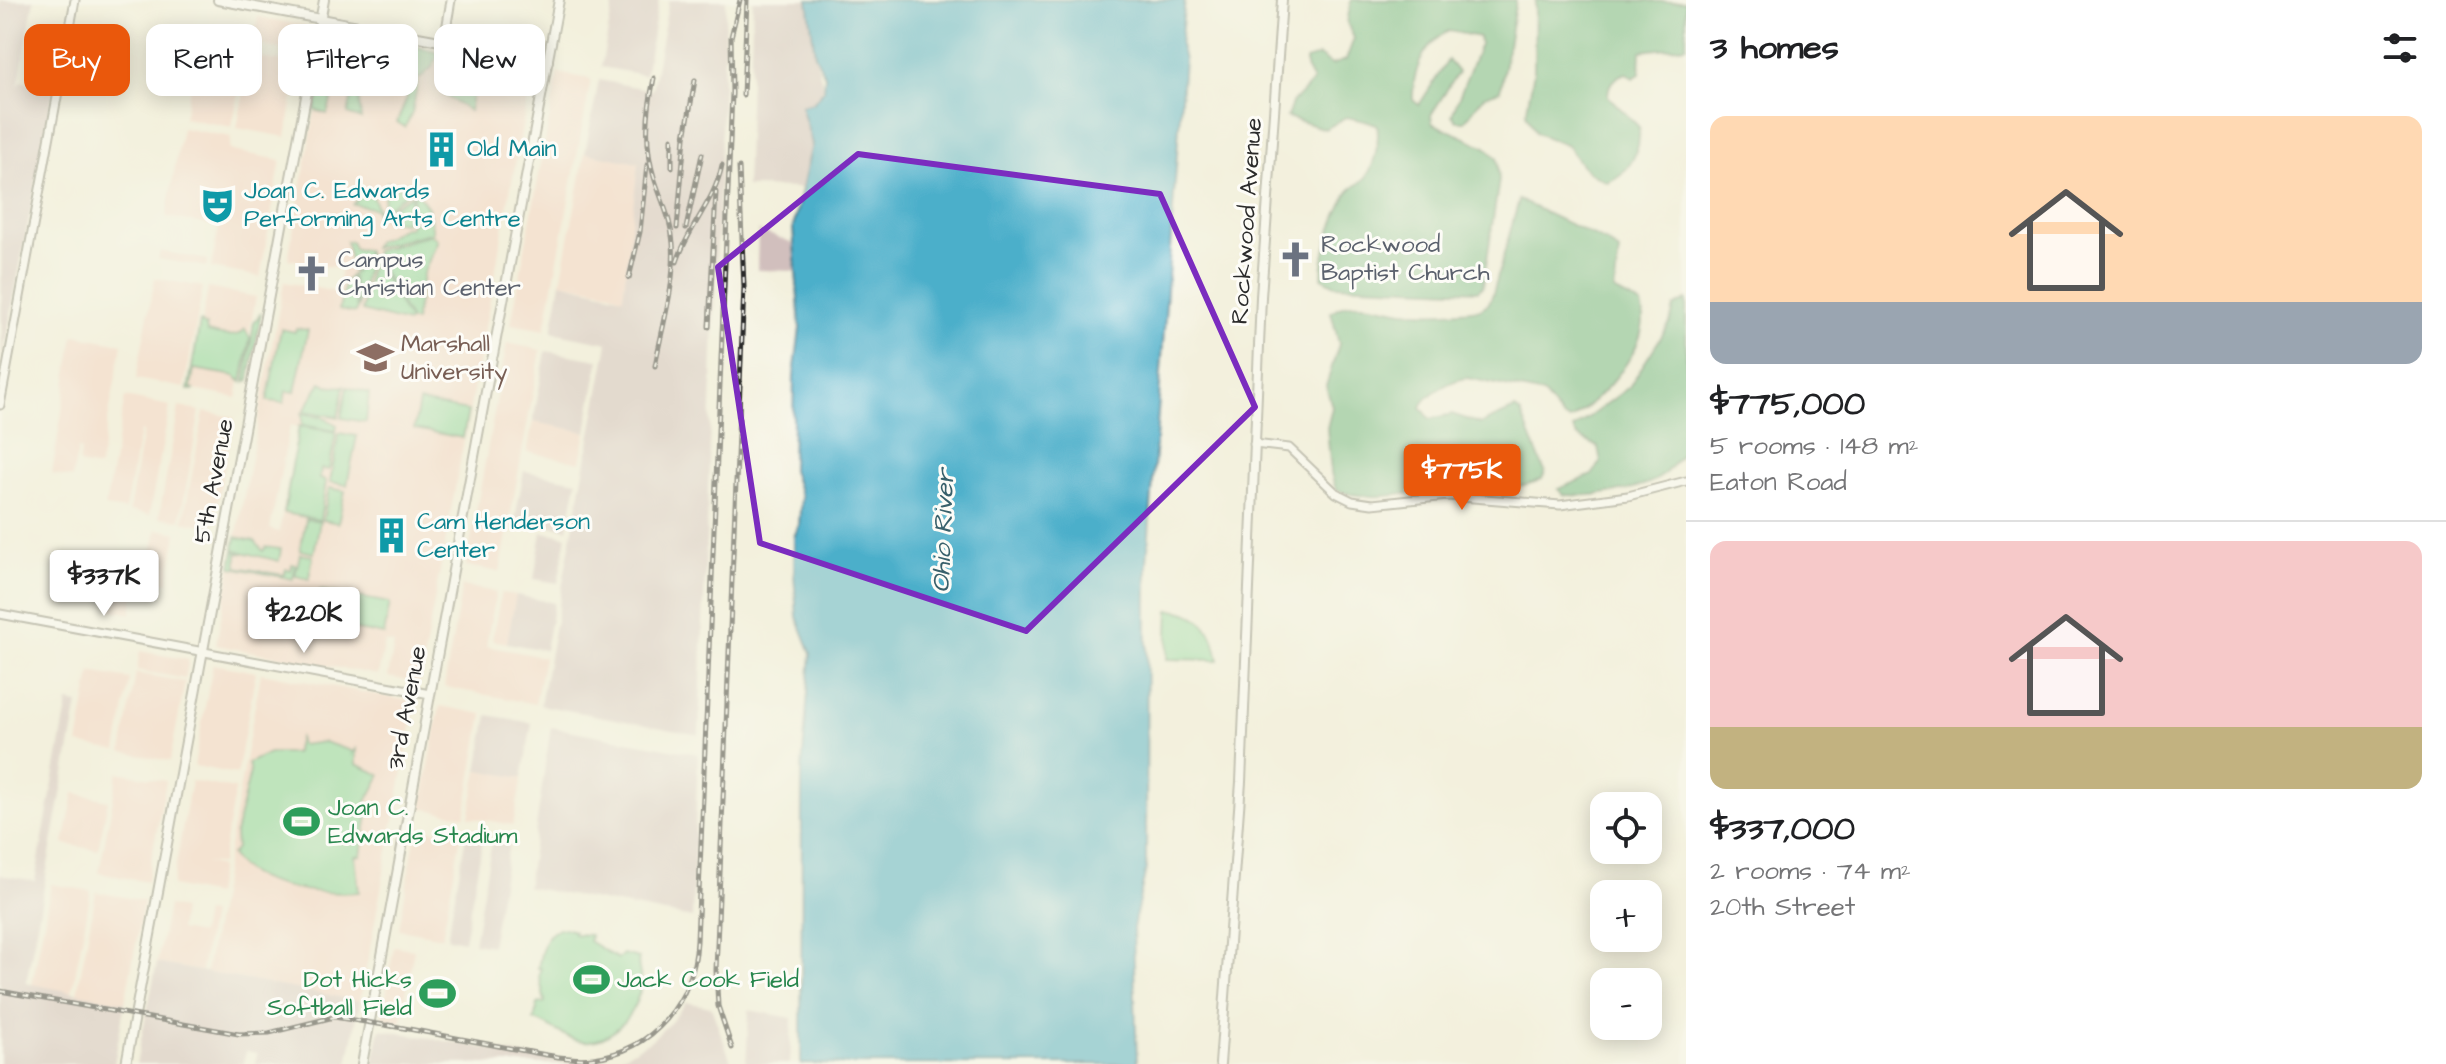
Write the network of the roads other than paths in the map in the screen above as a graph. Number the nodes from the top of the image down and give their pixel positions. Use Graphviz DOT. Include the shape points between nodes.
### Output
graph roads {
  1 [pos="75,0"];
  2 [pos="218,0"];
  3 [pos="324,0"];
  4 [pos="451,0"];
  5 [pos="559,0"];
  6 [pos="1282,0"];
  7 [pos="321,19"];
  8 [pos="447,24"];
  9 [pos="434,40"];
  10 [pos="545,60"];
  11 [pos="548,61"];
  12 [pos="0,405"];
  13 [pos="1254,444"];
  14 [pos="1686,481"];
  15 [pos="0,614"];
  16 [pos="203,652"];
  17 [pos="430,694"];
  18 [pos="126,1064"];
  19 [pos="362,1064"];
  20 [pos="1220,1064"];
  1 -- 12 [label="street"];
  2 -- 7 [label="main road"];
  3 -- 7 [label="main road, 5th Avenue"];
  4 -- 8 [label="street"];
  5 -- 11 [label="main road, 3rd Avenue"];
  6 -- 13 [label="main road, Rockwood Avenue"];
  7 -- 9 [label="main road"];
  7 -- 16 [label="main road, 5th Avenue"];
  10 -- 11 [label="main road"];
  11 -- 17 [label="main road, 3rd Avenue"];
  13 -- 14 [label="street" via="1289,448 1323,485 1352,501 1372,504 1448,496 1560,505"];
  13 -- 20 [label="main road, Rockwood Avenue" via="1241,782"];
  15 -- 16 [label="street"];
  16 -- 17 [label="street"];
  16 -- 18 [label="main road, 5th Avenue"];
  17 -- 19 [label="main road, 3rd Avenue"];
}
